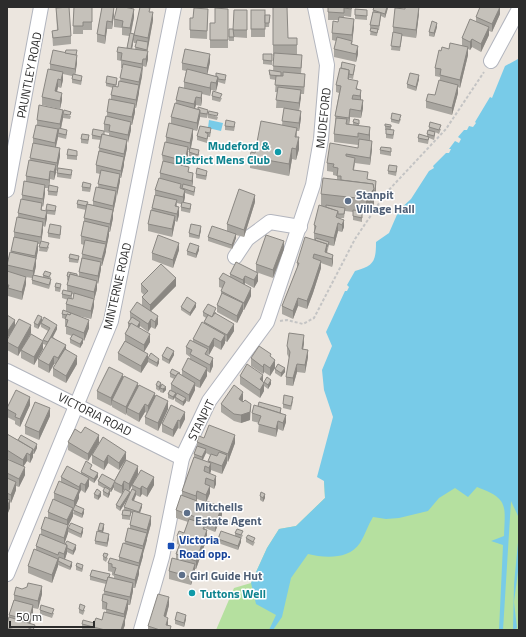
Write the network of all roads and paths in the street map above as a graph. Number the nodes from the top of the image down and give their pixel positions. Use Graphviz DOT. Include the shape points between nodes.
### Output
graph roads {
  1 [pos="41,7"];
  2 [pos="174,7"];
  3 [pos="315,7"];
  4 [pos="519,9"];
  5 [pos="491,60"];
  6 [pos="7,190"];
  7 [pos="300,227"];
  8 [pos="235,257"];
  9 [pos="267,322"];
  10 [pos="7,371"];
  11 [pos="76,404"];
  12 [pos="182,458"];
  13 [pos="7,574"];
  14 [pos="141,630"];
  1 -- 6 [label="street, PAUNTLEY ROAD"];
  2 -- 11 [label="street, MINTERNE ROAD" via="111,321"];
  3 -- 7 [label="street, MUDEFORD" via="327,65 325,106 313,185"];
  4 -- 5 [label="street"];
  5 -- 9 [label="path" via="446,129 386,193 355,239 314,318 303,324 287,320"];
  7 -- 8 [label="street" via="270,222 247,239"];
  7 -- 9 [label="street, STANPIT"];
  9 -- 12 [label="street, STANPIT" via="209,401"];
  10 -- 11 [label="street, VICTORIA ROAD"];
  11 -- 12 [label="street, VICTORIA ROAD"];
  11 -- 13 [label="street, MINTERNE ROAD"];
  12 -- 14 [label="street, STANPIT" via="162,556"];
}
